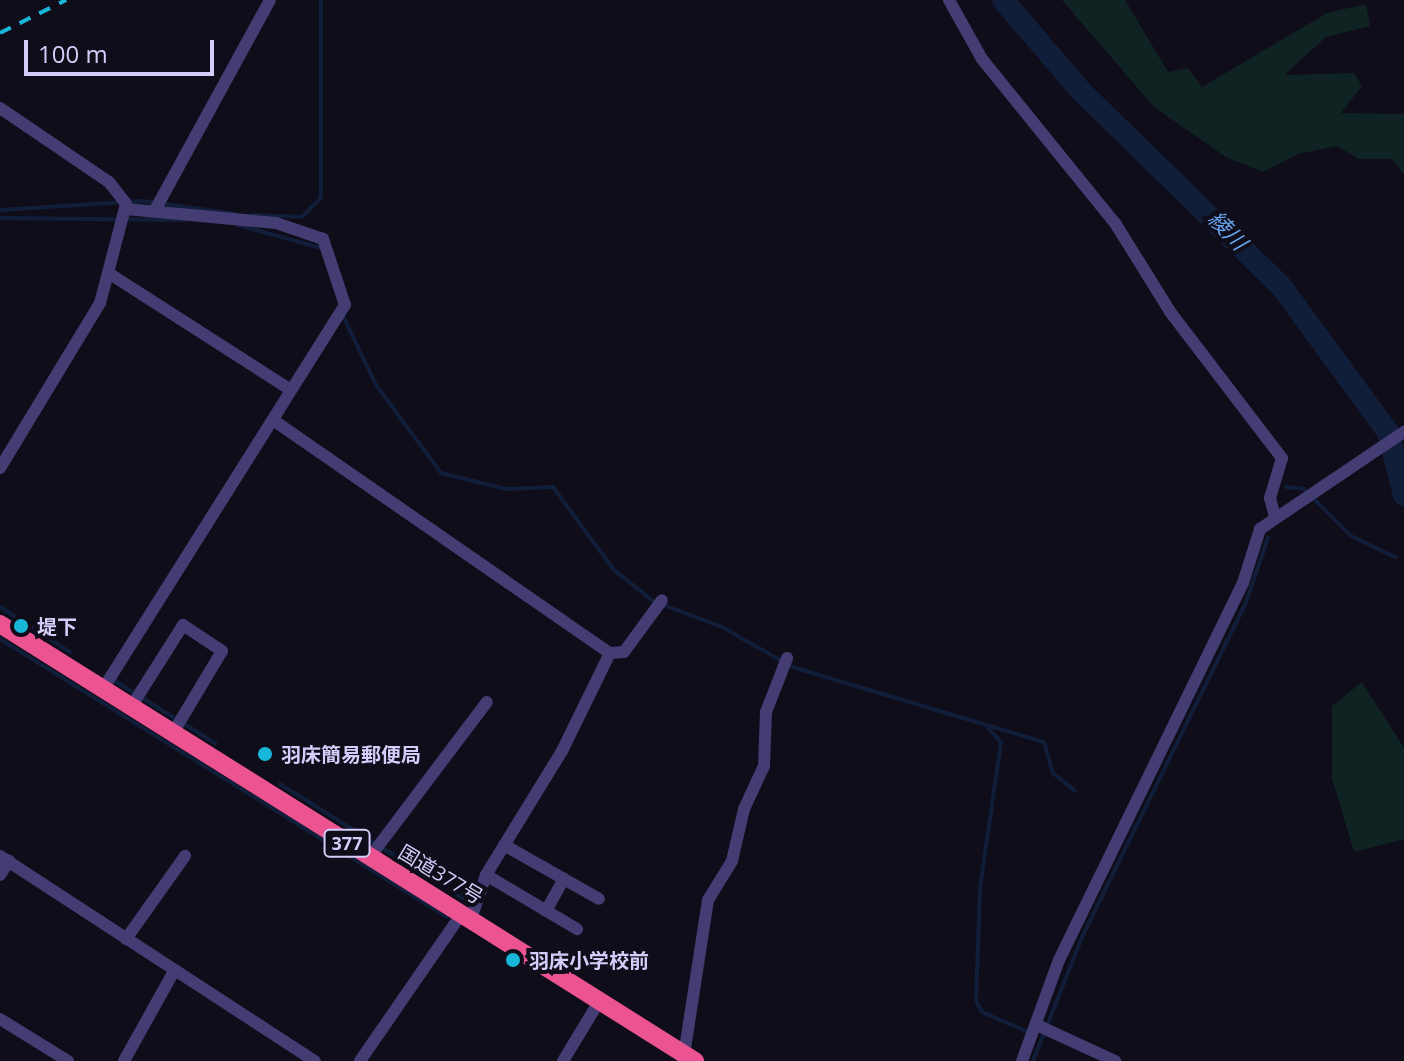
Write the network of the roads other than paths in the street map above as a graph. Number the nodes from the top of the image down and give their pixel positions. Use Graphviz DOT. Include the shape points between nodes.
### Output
graph roads {
  1 [pos="270,0"];
  2 [pos="949,0"];
  3 [pos="0,108"];
  4 [pos="156,204"];
  5 [pos="125,209"];
  6 [pos="110,274"];
  7 [pos="289,389"];
  8 [pos="273,420"];
  9 [pos="1404,432"];
  10 [pos="0,468"];
  11 [pos="1280,515"];
  12 [pos="660,603"];
  13 [pos="0,624"];
  14 [pos="610,653"];
  15 [pos="785,662"];
  16 [pos="103,689"];
  17 [pos="136,699"];
  18 [pos="487,702"];
  19 [pos="178,725"];
  20 [pos="504,845"];
  21 [pos="376,849"];
  22 [pos="185,856"];
  23 [pos="5,858"];
  24 [pos="0,875"];
  25 [pos="486,875"];
  26 [pos="564,879"];
  27 [pos="599,899"];
  28 [pos="546,911"];
  29 [pos="466,916"];
  30 [pos="577,929"];
  31 [pos="126,939"];
  32 [pos="174,971"];
  33 [pos="600,1000"];
  34 [pos="0,1019"];
  35 [pos="1043,1028"];
  36 [pos="690,1058"];
  37 [pos="68,1061"];
  38 [pos="124,1061"];
  39 [pos="315,1061"];
  40 [pos="360,1061"];
  41 [pos="563,1061"];
  42 [pos="1022,1061"];
  43 [pos="1115,1061"];
  1 -- 4 [label="street"];
  2 -- 11 [label="street" via="982,59 1115,223 1171,313 1282,458 1270,498"];
  3 -- 5 [label="street"];
  4 -- 5 [label="street"];
  4 -- 7 [label="street" via="276,223 323,239 339,307"];
  5 -- 6 [label="street"];
  6 -- 7 [label="street"];
  6 -- 10 [label="street"];
  7 -- 8 [label="street"];
  8 -- 14 [label="street"];
  8 -- 16 [label="street"];
  9 -- 11 [label="street"];
  11 -- 35 [label="street" via="1260,529 1243,583 1059,960"];
  12 -- 14 [label="street" via="624,652"];
  13 -- 16 [label="highway, 国道377号 / 377"];
  14 -- 20 [label="street"];
  15 -- 36 [label="street" via="766,712 764,766 744,809 732,861 708,900"];
  16 -- 17 [label="highway, 国道377号 / 377"];
  17 -- 19 [label="highway, 国道377号 / 377"];
  17 -- 19 [label="street" via="183,625 222,651"];
  18 -- 21 [label="street"];
  19 -- 21 [label="highway, 国道377号 / 377"];
  20 -- 25 [label="street"];
  20 -- 26 [label="street"];
  21 -- 29 [label="highway, 国道377号 / 377"];
  22 -- 31 [label="street"];
  23 -- 24 [label="street"];
  23 -- 31 [label="street"];
  25 -- 28 [label="street"];
  25 -- 29 [label="street"];
  26 -- 27 [label="street"];
  26 -- 28 [label="street"];
  28 -- 30 [label="street"];
  29 -- 33 [label="highway, 国道377号 / 377"];
  29 -- 40 [label="street"];
  31 -- 32 [label="street"];
  32 -- 38 [label="street"];
  32 -- 39 [label="street"];
  33 -- 36 [label="highway, 国道377号 / 377"];
  33 -- 41 [label="street"];
  34 -- 37 [label="street"];
  35 -- 42 [label="street"];
  35 -- 43 [label="street"];
}
